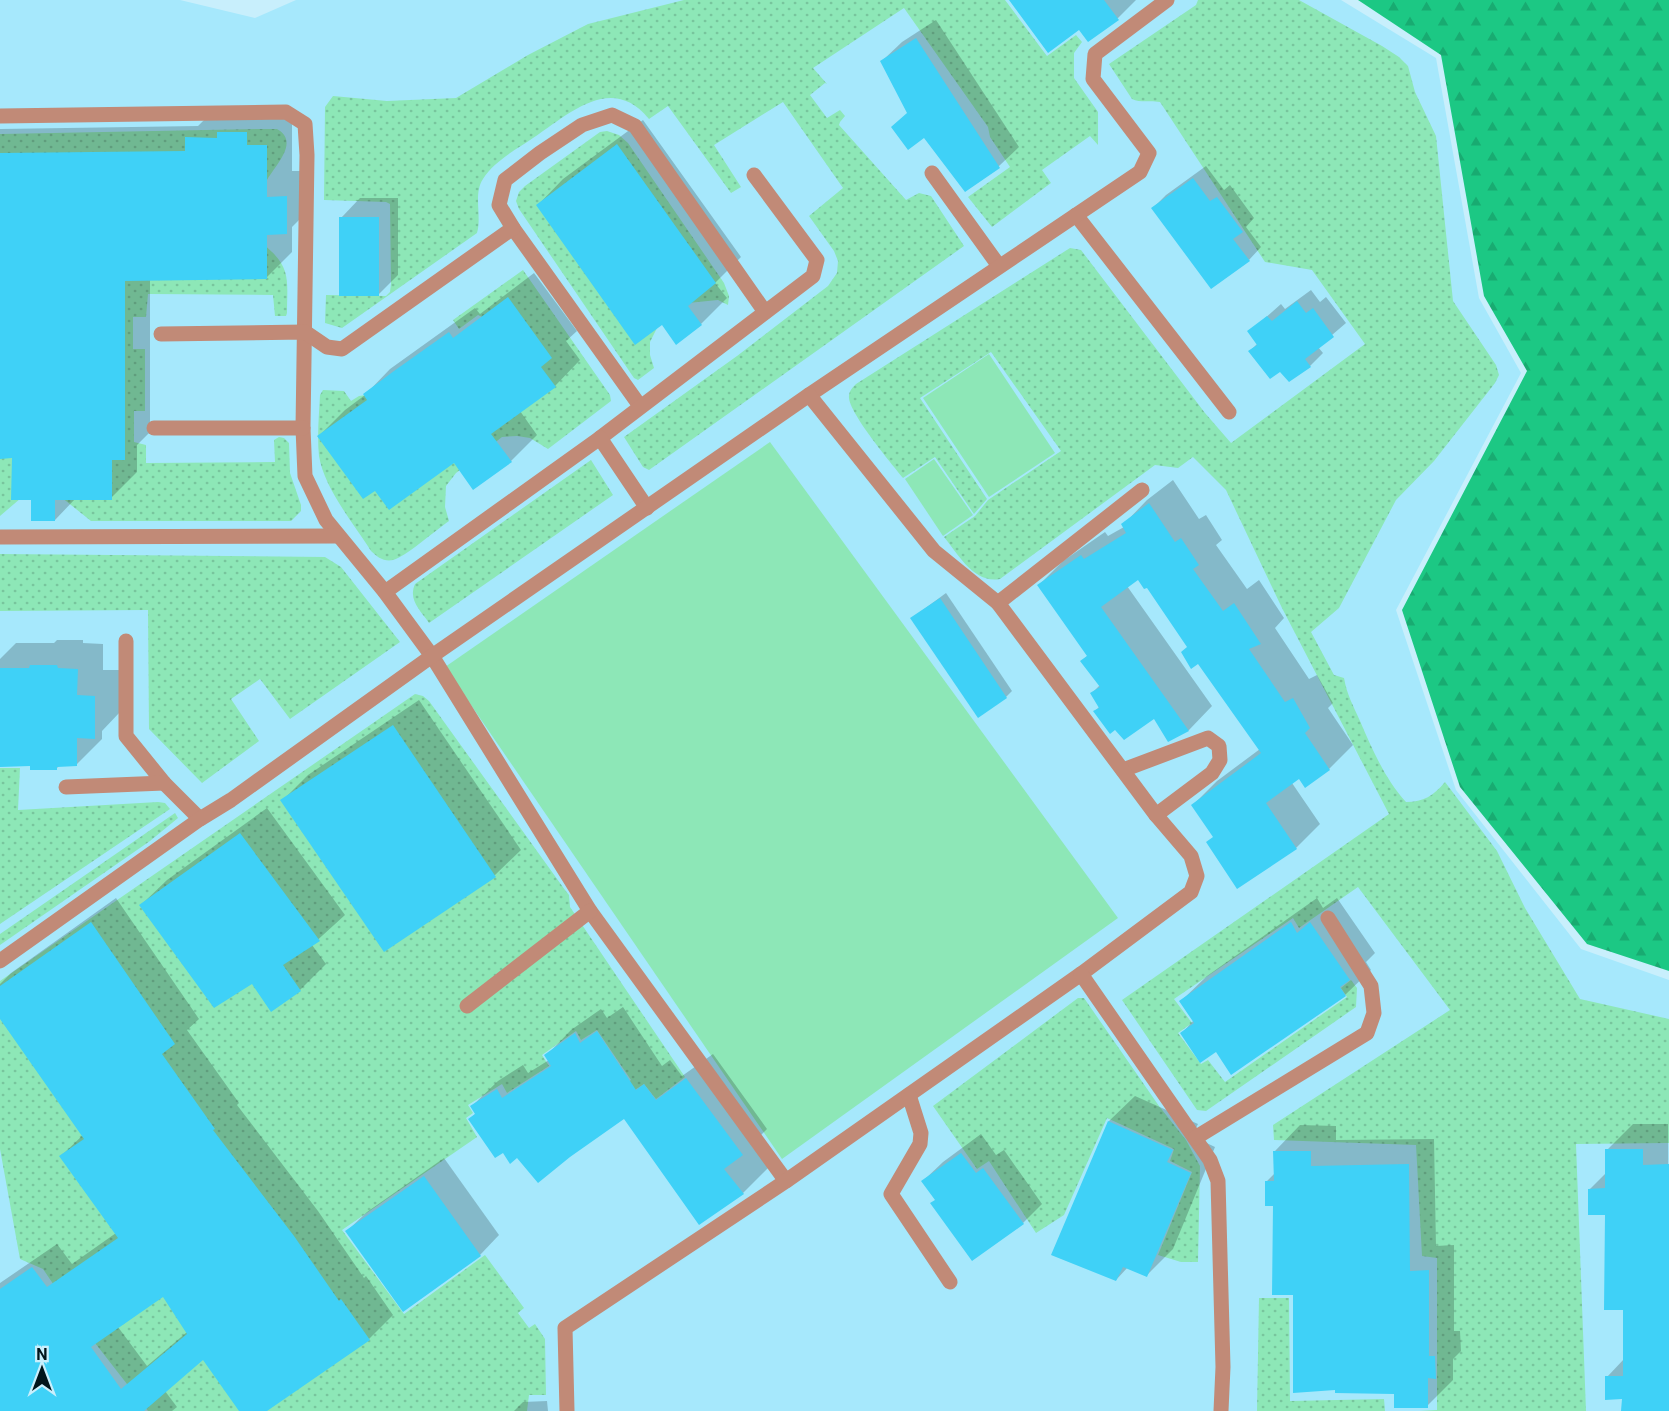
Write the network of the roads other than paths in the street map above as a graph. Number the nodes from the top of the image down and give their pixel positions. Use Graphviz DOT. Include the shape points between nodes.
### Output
graph roads {
  1 [pos="1167,0"];
  2 [pos="0,116"];
  3 [pos="932,173"];
  4 [pos="754,175"];
  5 [pos="1077,215"];
  6 [pos="513,228"];
  7 [pos="999,266"];
  8 [pos="765,312"];
  9 [pos="305,332"];
  10 [pos="161,334"];
  11 [pos="808,395"];
  12 [pos="640,406"];
  13 [pos="1229,412"];
  14 [pos="154,428"];
  15 [pos="303,428"];
  16 [pos="600,438"];
  17 [pos="1142,490"];
  18 [pos="647,508"];
  19 [pos="338,536"];
  20 [pos="0,537"];
  21 [pos="385,592"];
  22 [pos="998,603"];
  23 [pos="126,641"];
  24 [pos="432,656"];
  25 [pos="1123,770"];
  26 [pos="164,783"];
  27 [pos="66,787"];
  28 [pos="1156,815"];
  29 [pos="200,819"];
  30 [pos="590,911"];
  31 [pos="1328,918"];
  32 [pos="0,961"];
  33 [pos="1081,974"];
  34 [pos="467,1006"];
  35 [pos="909,1095"];
  36 [pos="1195,1138"];
  37 [pos="786,1181"];
  38 [pos="950,1282"];
  39 [pos="567,1411"];
  40 [pos="1221,1411"];
  1 -- 5 [label="lane" via="1095,54 1093,79 1149,153 1140,172"];
  2 -- 9 [label="lane" via="286,112 306,124"];
  3 -- 7 [label="lane"];
  4 -- 8 [label="lane" via="817,260 813,276"];
  5 -- 7 [label="lane"];
  5 -- 13 [label="lane"];
  6 -- 8 [label="lane" via="499,205 505,180 582,125 612,115 634,126"];
  6 -- 9 [label="lane" via="342,349 327,347"];
  6 -- 12 [label="lane"];
  7 -- 11 [label="lane"];
  8 -- 12 [label="lane"];
  9 -- 10 [label="lane"];
  9 -- 15 [label="lane"];
  11 -- 18 [label="lane"];
  11 -- 22 [label="lane" via="934,551"];
  12 -- 16 [label="lane"];
  14 -- 15 [label="lane"];
  15 -- 19 [label="lane" via="306,476 326,520"];
  16 -- 18 [label="lane"];
  16 -- 21 [label="lane"];
  17 -- 22 [label="lane"];
  18 -- 24 [label="lane"];
  19 -- 20 [label="lane"];
  19 -- 21 [label="lane"];
  21 -- 24 [label="lane"];
  22 -- 25 [label="lane"];
  23 -- 26 [label="lane" via="126,736"];
  24 -- 29 [label="lane"];
  24 -- 30 [label="lane"];
  25 -- 28 [label="lane"];
  25 -- 28 [label="lane" via="1208,738 1219,746 1220,760 1212,773"];
  26 -- 27 [label="lane"];
  26 -- 29 [label="lane"];
  28 -- 33 [label="lane" via="1191,856 1197,876 1191,892"];
  29 -- 32 [label="lane"];
  30 -- 34 [label="lane"];
  30 -- 37 [label="lane"];
  31 -- 36 [label="lane" via="1371,986 1374,1013 1367,1033"];
  33 -- 35 [label="lane"];
  33 -- 36 [label="lane"];
  35 -- 37 [label="lane"];
  35 -- 38 [label="lane" via="921,1133 920,1144 891,1194"];
  36 -- 40 [label="lane" via="1218,1180"];
  37 -- 39 [label="lane" via="565,1328"];
}
